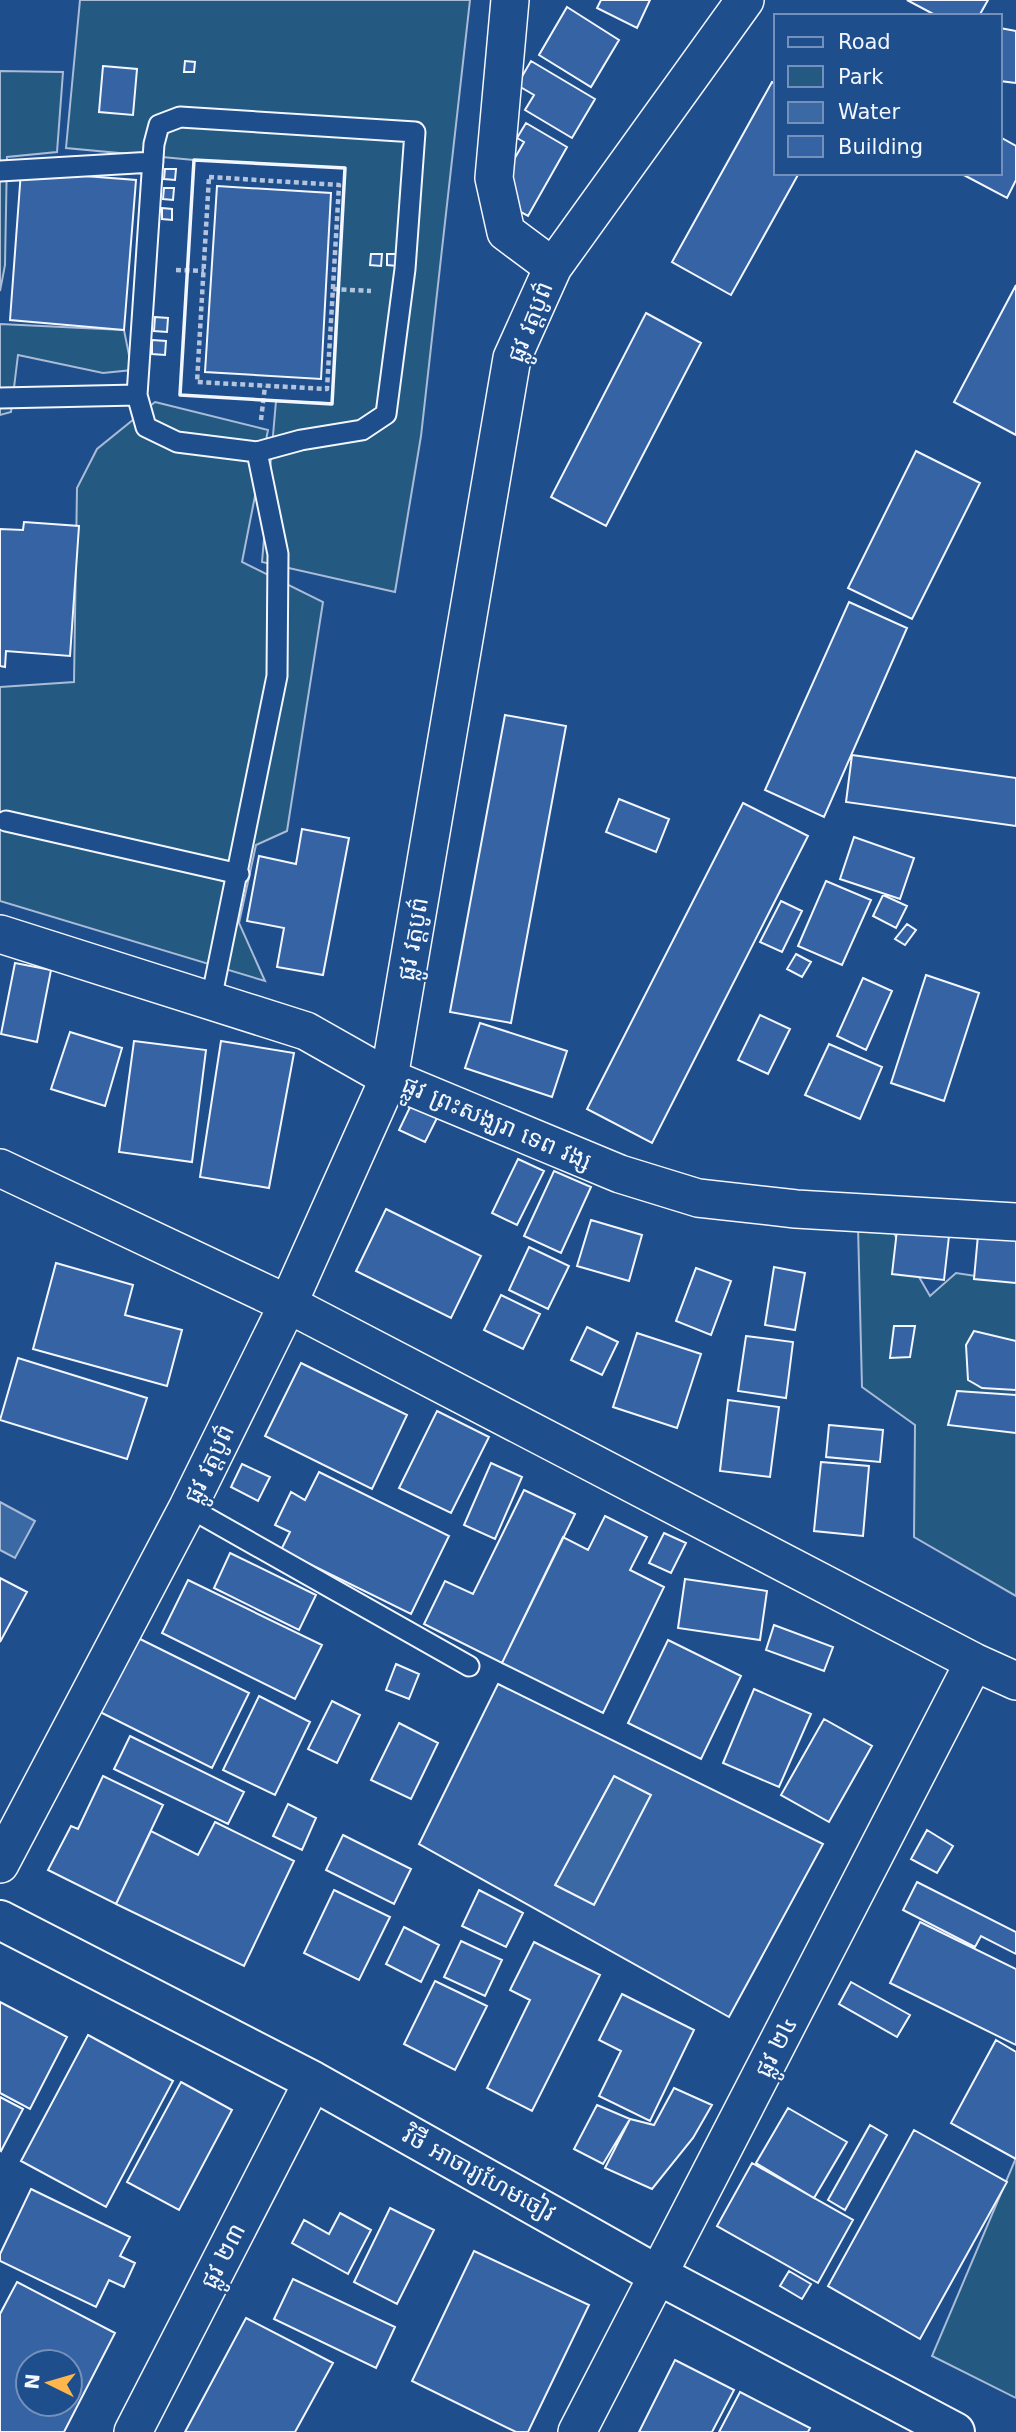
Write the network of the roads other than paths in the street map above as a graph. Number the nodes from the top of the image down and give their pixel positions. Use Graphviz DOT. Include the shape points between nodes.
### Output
graph roads {
  1 [pos="510,0"];
  2 [pos="745,0"];
  3 [pos="153,162"];
  4 [pos="0,172"];
  5 [pos="554,267"];
  6 [pos="137,395"];
  7 [pos="0,398"];
  8 [pos="257,452"];
  9 [pos="6,821"];
  10 [pos="239,874"];
  11 [pos="0,934"];
  12 [pos="211,1000"];
  13 [pos="389,1078"];
  14 [pos="0,1168"];
  15 [pos="1016,1222"];
  16 [pos="288,1304"];
  17 [pos="188,1507"];
  18 [pos="974,1662"];
  19 [pos="469,1666"];
  20 [pos="1016,1681"];
  21 [pos="0,1864"];
  22 [pos="0,1920"];
  23 [pos="313,2081"];
  24 [pos="658,2275"];
  25 [pos="133,2432"];
  26 [pos="578,2432"];
  27 [pos="955,2432"];
  1 -- 5 [label="street" via="494,178 506,232"];
  2 -- 5 [label="street, ផ្លូវ វត្តបូព៌"];
  3 -- 4 [label="lane"];
  3 -- 6 [label="lane"];
  3 -- 8 [label="lane" via="159,125 180,117 415,132 405,269 386,414 362,430"];
  5 -- 13 [label="street, ផ្លូវ វត្តបូព៌" via="512,358"];
  6 -- 7 [label="lane"];
  6 -- 8 [label="lane" via="145,427 177,442"];
  8 -- 10 [label="lane" via="278,554 277,676"];
  9 -- 10 [label="lane"];
  10 -- 12 [label="lane"];
  11 -- 12 [label="street, ផ្លូវ ព្រះសង្ឃរា ទេព វង្ស"];
  12 -- 13 [label="street, ផ្លូវ ព្រះសង្ឃរា ទេព វង្ស" via="306,1031"];
  13 -- 15 [label="street, ផ្លូវ ព្រះសង្ឃរា ទេព វង្ស" via="620,1174 698,1198 796,1209"];
  13 -- 16 [label="street, ផ្លូវ វត្តបូព៌"];
  14 -- 16 [label="street"];
  16 -- 17 [label="street, ផ្លូវ វត្តបូព៌"];
  16 -- 18 [label="street"];
  17 -- 19 [label="lane"];
  17 -- 21 [label="street, ផ្លូវ វត្តបូព៌"];
  18 -- 20 [label="street"];
  18 -- 24 [label="street, ផ្លូវ ២៤"];
  22 -- 23 [label="street, វិថី អាចារ្យហែមចៀវ"];
  23 -- 24 [label="street, វិថី អាចារ្យហែមចៀវ"];
  23 -- 25 [label="street, ផ្លូវ ២៣"];
  24 -- 26 [label="street, ផ្លូវ ២៤"];
  24 -- 27 [label="street, វិថី អាចារ្យហែមចៀវ"];
}
